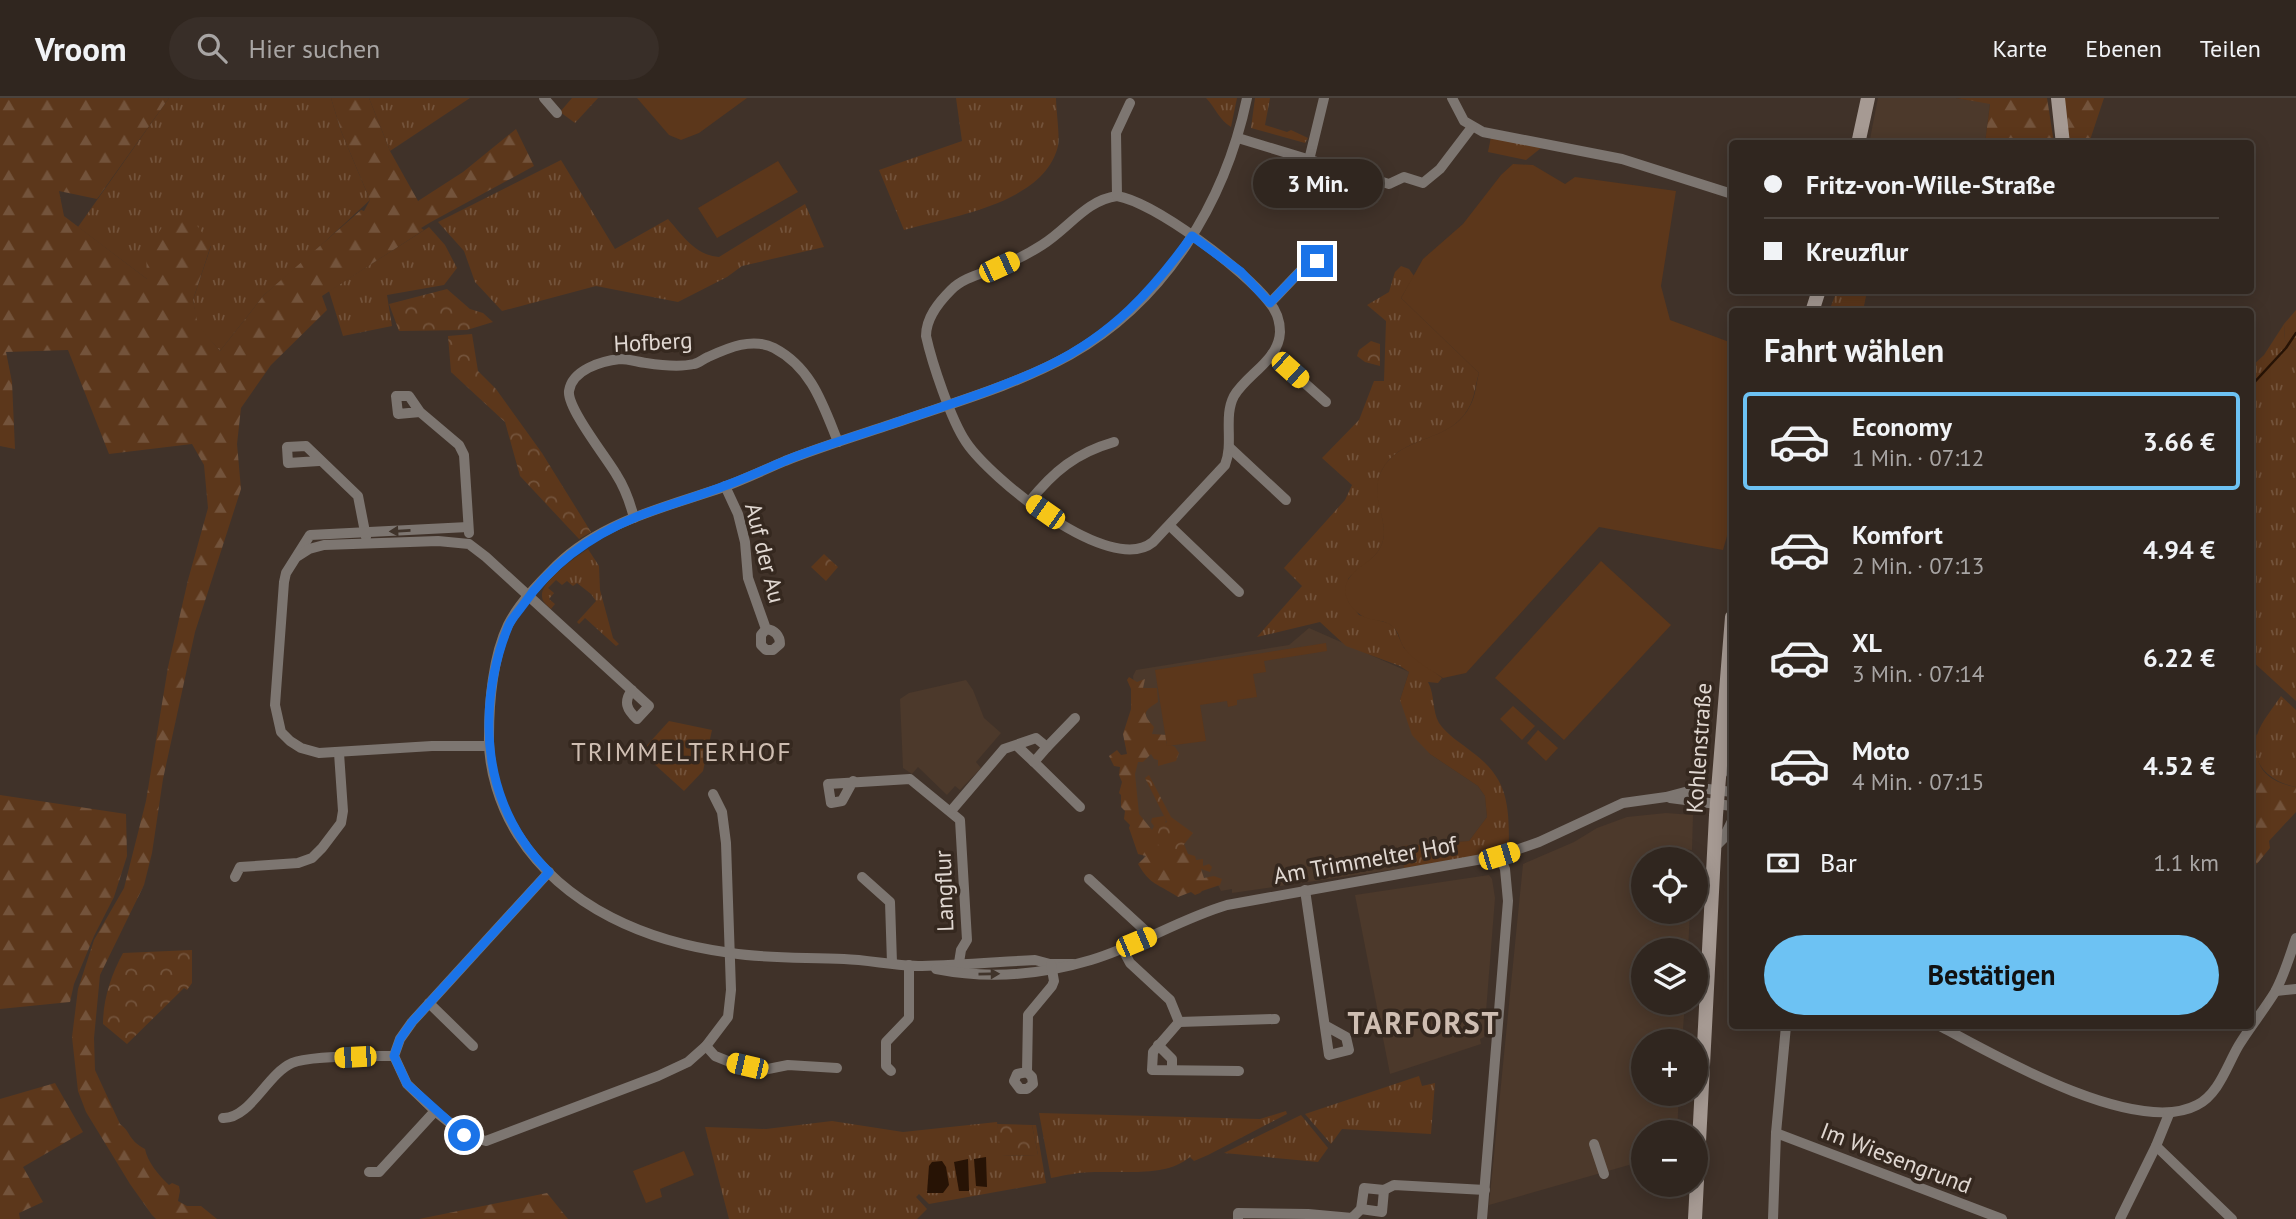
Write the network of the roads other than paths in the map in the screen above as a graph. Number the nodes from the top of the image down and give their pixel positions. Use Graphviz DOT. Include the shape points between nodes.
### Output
graph roads {
  1 [pos="544,98"];
  2 [pos="1247,98"];
  3 [pos="1324,98"];
  4 [pos="1452,98"];
  5 [pos="1868,98"];
  6 [pos="2058,98"];
  7 [pos="1130,103"];
  8 [pos="557,113"];
  9 [pos="1472,127"];
  10 [pos="1238,138"];
  11 [pos="1859,140"];
  12 [pos="2063,140"];
  13 [pos="1309,160"];
  14 [pos="1729,193"];
  15 [pos="1117,196"];
  16 [pos="1192,236"];
  17 [pos="1317,261"];
  18 [pos="1270,303"];
  19 [pos="1272,354"];
  20 [pos="1326,402"];
  21 [pos="949,405"];
  22 [pos="420,412"];
  23 [pos="838,442"];
  24 [pos="1114,442"];
  25 [pos="1230,448"];
  26 [pos="320,461"];
  27 [pos="726,486"];
  28 [pos="1286,500"];
  29 [pos="1029,502"];
  30 [pos="634,518"];
  31 [pos="1170,526"];
  32 [pos="468,527"];
  33 [pos="365,532"];
  34 [pos="367,544"];
  35 [pos="469,544"];
  36 [pos="298,556"];
  37 [pos="1239,592"];
  38 [pos="529,596"];
  39 [pos="766,629"];
  40 [pos="1729,656"];
  41 [pos="632,691"];
  42 [pos="1075,718"];
  43 [pos="1016,745"];
  44 [pos="488,746"];
  45 [pos="1047,747"];
  46 [pos="339,753"];
  47 [pos="1721,761"];
  48 [pos="1034,762"];
  49 [pos="1729,771"];
  50 [pos="853,781"];
  51 [pos="713,794"];
  52 [pos="1723,795"];
  53 [pos="1080,807"];
  54 [pos="951,811"];
  55 [pos="1729,827"];
  56 [pos="1715,847"];
  57 [pos="1499,856"];
  58 [pos="549,872"];
  59 [pos="235,877"];
  60 [pos="862,877"];
  61 [pos="1090,879"];
  62 [pos="1305,890"];
  63 [pos="1150,935"];
  64 [pos="2296,938"];
  65 [pos="1122,948"];
  66 [pos="729,953"];
  67 [pos="892,963"];
  68 [pos="909,965"];
  69 [pos="1051,967"];
  70 [pos="958,968"];
  71 [pos="2296,989"];
  72 [pos="2276,991"];
  73 [pos="429,1003"];
  74 [pos="1275,1019"];
  75 [pos="1179,1022"];
  76 [pos="2254,1023"];
  77 [pos="1326,1026"];
  78 [pos="1786,1029"];
  79 [pos="1946,1029"];
  80 [pos="2250,1029"];
  81 [pos="1158,1045"];
  82 [pos="473,1046"];
  83 [pos="706,1046"];
  84 [pos="394,1056"];
  85 [pos="837,1068"];
  86 [pos="1172,1070"];
  87 [pos="891,1071"];
  88 [pos="1239,1071"];
  89 [pos="1027,1072"];
  90 [pos="435,1111"];
  91 [pos="2169,1114"];
  92 [pos="223,1118"];
  93 [pos="1776,1133"];
  94 [pos="1594,1144"];
  95 [pos="2156,1146"];
  96 [pos="369,1172"];
  97 [pos="1604,1174"];
  98 [pos="1384,1190"];
  99 [pos="1485,1190"];
  100 [pos="1361,1209"];
  101 [pos="1258,1216"];
  102 [pos="1308,1217"];
  103 [pos="1238,1219"];
  104 [pos="1352,1219"];
  105 [pos="1482,1219"];
  106 [pos="1695,1219"];
  107 [pos="1773,1219"];
  108 [pos="2002,1219"];
  109 [pos="2120,1219"];
  110 [pos="2232,1219"];
  1 -- 8 [label="street"];
  2 -- 10 [label="street, Am Trimmelter Hof"];
  3 -- 13 [label="street"];
  4 -- 9 [label="street" via="1458,113"];
  5 -- 11 [label="main road"];
  6 -- 12 [label="main road"];
  7 -- 15 [label="street" via="1116,133"];
  9 -- 13 [label="street" via="1440,169 1423,183 1404,177 1389,184"];
  9 -- 14 [label="street" via="1642,164"];
  10 -- 13 [label="street"];
  10 -- 16 [label="street, Am Trimmelter Hof" via="1218,190"];
  15 -- 16 [label="street" via="1136,201"];
  15 -- 21 [label="street" via="1096,201 1025,256 962,281 937,306 926,336"];
  16 -- 18 [label="street" via="1241,272"];
  16 -- 21 [label="street, Am Trimmelter Hof" via="1147,294 1088,344 1031,373"];
  17 -- 18 [label="street" via="1310,261"];
  18 -- 19 [label="street" via="1280,331"];
  19 -- 20 [label="street"];
  19 -- 25 [label="street" via="1233,398"];
  21 -- 23 [label="street, Am Trimmelter Hof"];
  21 -- 29 [label="street" via="976,456"];
  22 -- 32 [label="street" via="459,444 464,455"];
  23 -- 27 [label="street, Am Trimmelter Hof"];
  23 -- 30 [label="street, Hofberg" via="810,378 772,346 750,342 695,364 621,359 591,367 576,374 569,391 571,404 616,474"];
  24 -- 29 [label="street" via="1063,466"];
  25 -- 28 [label="street"];
  25 -- 31 [label="street" via="1222,470"];
  26 -- 33 [label="street" via="358,496"];
  27 -- 30 [label="street, Am Trimmelter Hof"];
  27 -- 39 [label="street, Auf der Au" via="738,514 748,578"];
  29 -- 31 [label="street" via="1111,548 1146,547"];
  30 -- 38 [label="street, Am Trimmelter Hof" via="586,542"];
  31 -- 37 [label="street"];
  32 -- 33 [label="street, one-way"];
  32 -- 35 [label="street"];
  33 -- 34 [label="street"];
  33 -- 36 [label="street" via="310,535"];
  34 -- 35 [label="street"];
  34 -- 36 [label="street" via="319,546"];
  35 -- 38 [label="street"];
  36 -- 46 [label="street" via="286,573 282,592 277,718 281,732 301,748"];
  38 -- 41 [label="street"];
  38 -- 44 [label="street, Am Trimmelter Hof" via="508,626 500,651 489,698"];
  40 -- 47 [label="main road, Kohlenstraße"];
  42 -- 45 [label="street"];
  43 -- 45 [label="street" via="1036,738"];
  43 -- 48 [label="street"];
  43 -- 54 [label="street" via="1004,749"];
  44 -- 46 [label="street"];
  44 -- 58 [label="street, Am Trimmelter Hof" via="505,810 527,848"];
  45 -- 48 [label="street"];
  46 -- 59 [label="street" via="341,823 323,848 298,863 240,867"];
  47 -- 49 [label="street"];
  47 -- 52 [label="main road, Kohlenstraße"];
  48 -- 53 [label="street"];
  50 -- 54 [label="street" via="911,779"];
  51 -- 66 [label="street" via="722,812 726,844"];
  52 -- 56 [label="main road, Kohlenstraße"];
  52 -- 57 [label="street, Am Trimmelter Hof" via="1700,788 1633,800"];
  54 -- 70 [label="street, Langflur" via="960,820 964,870 967,940"];
  55 -- 56 [label="street"];
  56 -- 106 [label="main road, Kohlenstraße"];
  57 -- 62 [label="street, Am Trimmelter Hof"];
  57 -- 99 [label="street" via="1508,901"];
  58 -- 66 [label="street, Am Trimmelter Hof" via="574,895 617,922 673,942"];
  58 -- 73 [label="street"];
  60 -- 67 [label="street" via="890,902"];
  61 -- 63 [label="street"];
  62 -- 63 [label="street, Am Trimmelter Hof" via="1227,905"];
  62 -- 77 [label="street"];
  63 -- 65 [label="street, Am Trimmelter Hof"];
  64 -- 72 [label="street"];
  65 -- 69 [label="street, Am Trimmelter Hof" via="1091,960"];
  65 -- 75 [label="street" via="1130,963 1170,1000"];
  66 -- 67 [label="street, Am Trimmelter Hof"];
  66 -- 83 [label="street" via="730,1008"];
  67 -- 68 [label="street, Am Trimmelter Hof"];
  68 -- 70 [label="street, Am Trimmelter Hof"];
  68 -- 87 [label="street" via="909,1018 886,1042 886,1066"];
  69 -- 70 [label="street, Am Trimmelter Hof" via="1006,974"];
  69 -- 89 [label="street" via="1052,986 1028,1015"];
  71 -- 72 [label="street"];
  72 -- 76 [label="street"];
  73 -- 82 [label="street"];
  73 -- 84 [label="street" via="405,1030"];
  74 -- 75 [label="street"];
  75 -- 81 [label="street"];
  78 -- 93 [label="street"];
  79 -- 91 [label="street" via="2070,1089 2144,1112"];
  80 -- 91 [label="street" via="2210,1095 2197,1106"];
  81 -- 86 [label="street" via="1172,1059"];
  81 -- 86 [label="street" via="1152,1070"];
  83 -- 85 [label="street" via="715,1056 763,1070 788,1065"];
  83 -- 90 [label="street" via="679,1068 486,1141 464,1135"];
  84 -- 90 [label="street" via="407,1084"];
  84 -- 92 [label="street" via="293,1062 237,1116"];
  86 -- 88 [label="street"];
  90 -- 96 [label="street" via="379,1172"];
  91 -- 95 [label="street"];
  93 -- 107 [label="street"];
  93 -- 108 [label="street, Im Wiesengrund"];
  94 -- 97 [label="street"];
  95 -- 109 [label="street"];
  95 -- 110 [label="street"];
  98 -- 99 [label="street" via="1394,1185"];
  98 -- 100 [label="street" via="1364,1188"];
  98 -- 100 [label="street" via="1382,1212"];
  99 -- 105 [label="street"];
  100 -- 104 [label="street"];
  101 -- 102 [label="street"];
  101 -- 103 [label="street" via="1238,1213"];
  102 -- 104 [label="street"];
}
